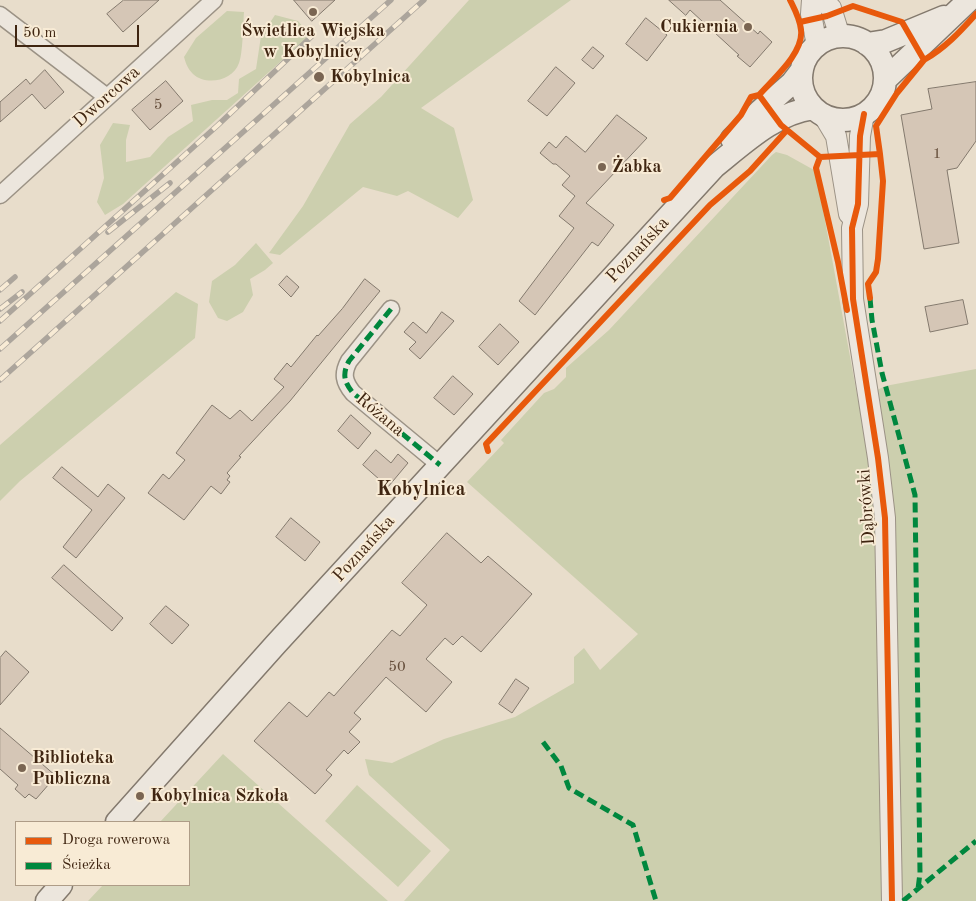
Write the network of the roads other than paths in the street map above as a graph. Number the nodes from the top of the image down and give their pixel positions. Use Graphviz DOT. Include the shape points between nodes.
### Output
graph roads {
  1 [pos="214,0"];
  2 [pos="812,0"];
  3 [pos="822,0"];
  4 [pos="961,6"];
  5 [pos="0,15"];
  6 [pos="840,36"];
  7 [pos="867,44"];
  8 [pos="816,46"];
  9 [pos="802,70"];
  10 [pos="886,78"];
  11 [pos="107,97"];
  12 [pos="819,112"];
  13 [pos="864,114"];
  14 [pos="714,167"];
  15 [pos="0,195"];
  16 [pos="852,228"];
  17 [pos="391,309"];
  18 [pos="440,465"];
  19 [pos="118,821"];
  20 [pos="60,886"];
  21 [pos="46,901"];
  22 [pos="892,901"];
  1 -- 11 [label="street, Dworcowa"];
  2 -- 8 [label="street"];
  3 -- 6 [label="street" via="831,8"];
  4 -- 7 [label="main road" via="886,41"];
  4 -- 10 [label="main road"];
  5 -- 11 [label="street"];
  6 -- 7 [label="main road"];
  6 -- 8 [label="main road"];
  7 -- 10 [label="main road" via="877,54"];
  8 -- 9 [label="main road" via="806,58"];
  9 -- 12 [label="main road" via="801,84 805,97"];
  9 -- 14 [label="main road, Poznańska" via="792,84 742,128"];
  10 -- 13 [label="main road" via="875,105"];
  11 -- 15 [label="street, Dworcowa"];
  12 -- 13 [label="main road" via="838,120"];
  12 -- 14 [label="main road, Poznańska" via="792,113 778,120"];
  12 -- 16 [label="street, Dąbrówki" via="836,136"];
  13 -- 16 [label="street, Dąbrówki" via="860,136 858,204"];
  14 -- 18 [label="main road, Poznańska"];
  16 -- 22 [label="street, Dąbrówki" via="854,309 885,518"];
  17 -- 18 [label="street, Różana" via="349,361 344,378 353,393"];
  18 -- 19 [label="main road, Poznańska"];
  20 -- 21 [label="main road"];
}
